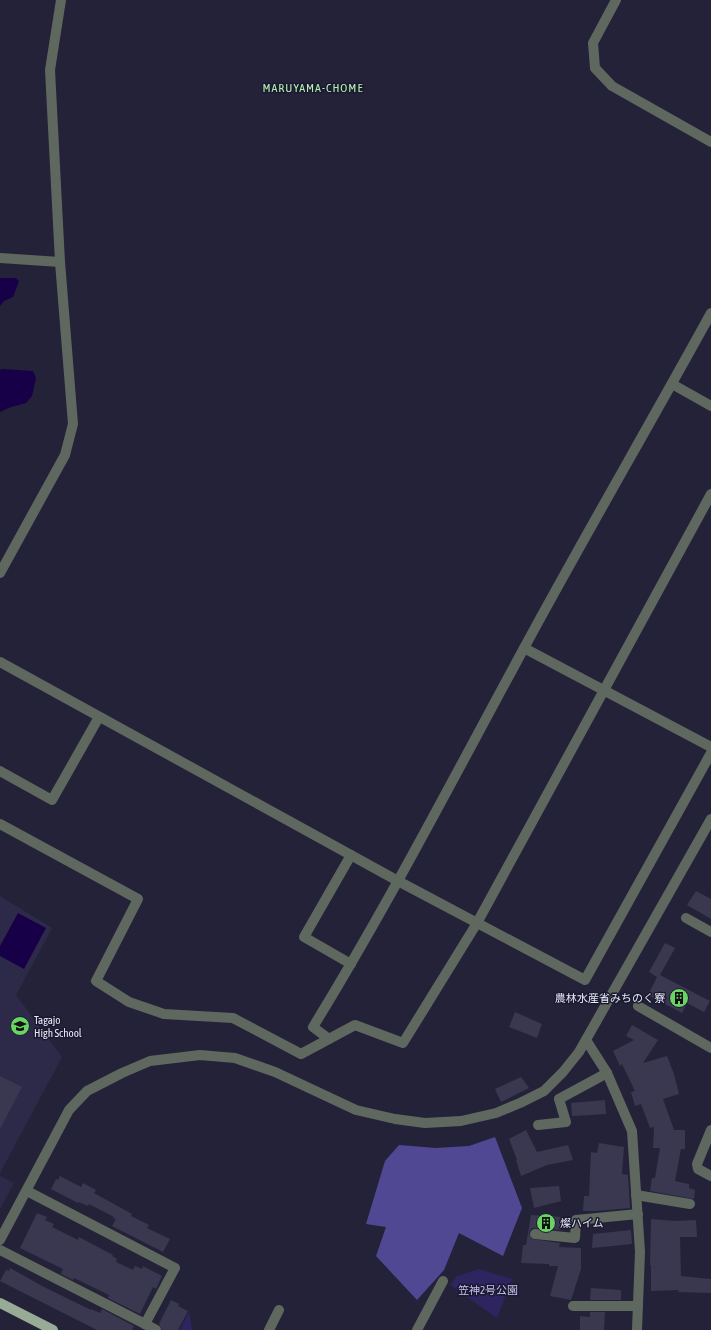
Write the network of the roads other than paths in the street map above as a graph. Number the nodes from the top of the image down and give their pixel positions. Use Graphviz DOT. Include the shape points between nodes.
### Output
graph roads {
  1 [pos="61,0"];
  2 [pos="616,0"];
  3 [pos="711,142"];
  4 [pos="0,258"];
  5 [pos="60,262"];
  6 [pos="711,313"];
  7 [pos="672,384"];
  8 [pos="711,406"];
  9 [pos="711,494"];
  10 [pos="0,573"];
  11 [pos="524,648"];
  12 [pos="0,662"];
  13 [pos="603,690"];
  14 [pos="99,717"];
  15 [pos="711,747"];
  16 [pos="711,753"];
  17 [pos="0,771"];
  18 [pos="711,819"];
  19 [pos="0,824"];
  20 [pos="351,855"];
  21 [pos="398,881"];
  22 [pos="686,918"];
  23 [pos="477,923"];
  24 [pos="711,932"];
  25 [pos="351,964"];
  26 [pos="638,1006"];
  27 [pos="329,1039"];
  28 [pos="586,1040"];
  29 [pos="711,1048"];
  30 [pos="607,1073"];
  31 [pos="538,1125"];
  32 [pos="711,1130"];
  33 [pos="711,1176"];
  34 [pos="27,1191"];
  35 [pos="636,1195"];
  36 [pos="690,1204"];
  37 [pos="638,1214"];
  38 [pos="535,1234"];
  39 [pos="0,1240"];
  40 [pos="0,1250"];
  41 [pos="443,1281"];
  42 [pos="0,1303"];
  43 [pos="573,1306"];
  44 [pos="638,1306"];
  45 [pos="279,1310"];
  46 [pos="145,1324"];
  47 [pos="50,1329"];
  48 [pos="156,1330"];
  49 [pos="269,1330"];
  50 [pos="417,1330"];
  51 [pos="637,1330"];
  1 -- 5 [label="street" via="50,70"];
  2 -- 3 [label="street" via="593,43 595,68 612,86"];
  4 -- 5 [label="street"];
  5 -- 10 [label="street" via="73,424 65,455"];
  6 -- 7 [label="street"];
  7 -- 8 [label="street"];
  7 -- 11 [label="street"];
  9 -- 13 [label="street"];
  11 -- 13 [label="street"];
  11 -- 21 [label="street"];
  12 -- 14 [label="street"];
  13 -- 15 [label="street"];
  13 -- 23 [label="street"];
  14 -- 17 [label="street" via="52,800"];
  14 -- 20 [label="street"];
  16 -- 23 [label="street" via="586,980"];
  18 -- 28 [label="street"];
  19 -- 27 [label="street" via="138,899 96,981 129,1002 164,1014 233,1018 301,1054"];
  20 -- 21 [label="street"];
  20 -- 25 [label="street" via="304,937"];
  21 -- 23 [label="street"];
  21 -- 25 [label="street"];
  22 -- 24 [label="street"];
  23 -- 27 [label="street" via="403,1043 355,1025"];
  25 -- 27 [label="street" via="313,1027"];
  26 -- 29 [label="street"];
  28 -- 30 [label="street"];
  28 -- 34 [label="street" via="563,1072 544,1091 520,1104 496,1113 461,1121 425,1123 356,1110 275,1072 235,1058 200,1055 150,1060 87,1091 69,1110"];
  30 -- 31 [label="street" via="559,1099 566,1122"];
  30 -- 35 [label="street" via="632,1131"];
  32 -- 33 [label="street" via="697,1164 698,1169"];
  34 -- 39 [label="street"];
  34 -- 46 [label="street" via="175,1268"];
  35 -- 36 [label="street"];
  35 -- 37 [label="street"];
  37 -- 38 [label="street" via="576,1220 574,1238"];
  37 -- 44 [label="street"];
  40 -- 46 [label="street"];
  41 -- 50 [label="street"];
  42 -- 47 [label="main road"];
  43 -- 44 [label="street"];
  44 -- 51 [label="street"];
  45 -- 49 [label="street"];
  46 -- 48 [label="street"];
}
